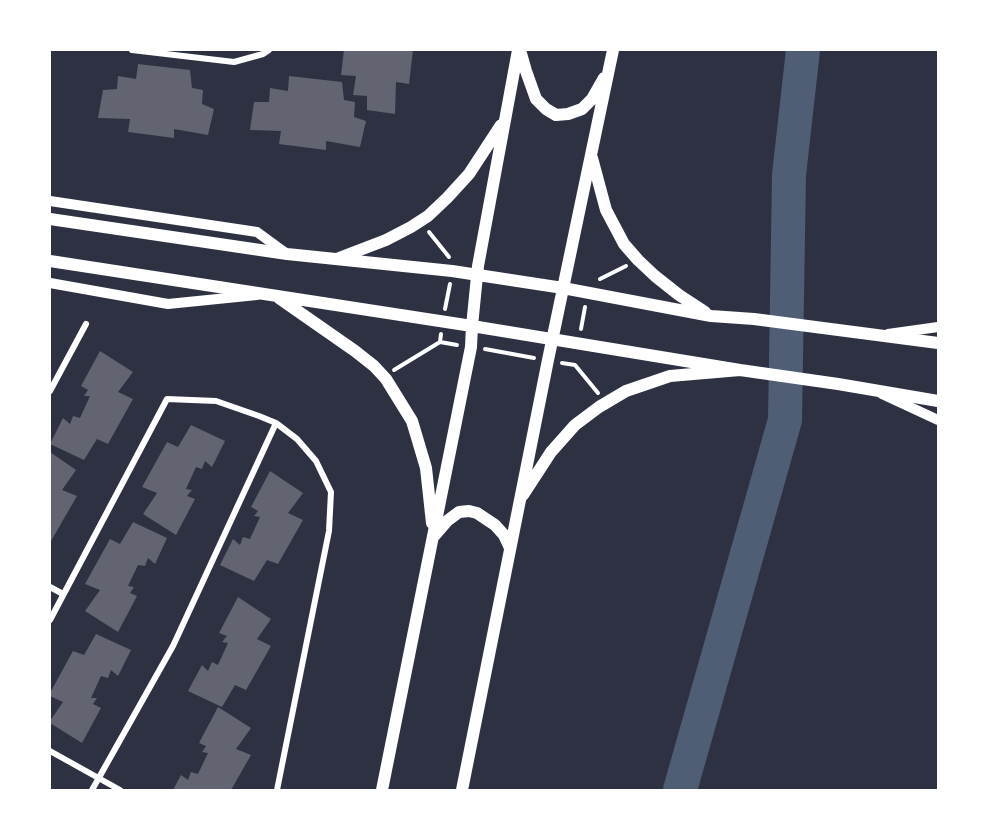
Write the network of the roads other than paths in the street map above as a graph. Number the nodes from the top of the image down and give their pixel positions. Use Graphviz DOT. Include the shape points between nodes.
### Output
graph roads {
  1 [pos="132,50"];
  2 [pos="269,50"];
  3 [pos="519,50"];
  4 [pos="612,55"];
  5 [pos="505,118"];
  6 [pos="591,154"];
  7 [pos="50,201"];
  8 [pos="50,219"];
  9 [pos="287,255"];
  10 [pos="335,260"];
  11 [pos="50,261"];
  12 [pos="477,276"];
  13 [pos="50,283"];
  14 [pos="563,288"];
  15 [pos="272,295"];
  16 [pos="711,316"];
  17 [pos="86,324"];
  18 [pos="472,326"];
  19 [pos="939,327"];
  20 [pos="882,335"];
  21 [pos="552,340"];
  22 [pos="939,343"];
  23 [pos="740,370"];
  24 [pos="873,390"];
  25 [pos="50,391"];
  26 [pos="939,401"];
  27 [pos="939,420"];
  28 [pos="276,423"];
  29 [pos="520,501"];
  30 [pos="433,537"];
  31 [pos="510,548"];
  32 [pos="50,587"];
  33 [pos="63,594"];
  34 [pos="50,620"];
  35 [pos="50,751"];
  36 [pos="99,779"];
  37 [pos="92,790"];
  38 [pos="120,790"];
  39 [pos="277,790"];
  40 [pos="382,790"];
  41 [pos="462,790"];
  1 -- 2 [label="street" via="234,62"];
  3 -- 4 [label="main road" via="536,99 556,115 582,109 592,99"];
  3 -- 5 [label="main road"];
  4 -- 6 [label="main road"];
  5 -- 10 [label="main road" via="469,174 428,216 386,240"];
  5 -- 12 [label="main road"];
  6 -- 14 [label="main road"];
  6 -- 16 [label="main road" via="606,210 624,244 679,295"];
  7 -- 9 [label="street" via="257,232"];
  8 -- 9 [label="main road"];
  9 -- 10 [label="main road"];
  10 -- 12 [label="main road"];
  11 -- 15 [label="main road"];
  12 -- 14 [label="main road"];
  12 -- 18 [label="main road"];
  13 -- 15 [label="street" via="168,304"];
  14 -- 16 [label="main road"];
  14 -- 21 [label="main road"];
  15 -- 18 [label="main road"];
  15 -- 30 [label="main road" via="374,366 400,400 426,468"];
  16 -- 20 [label="main road"];
  17 -- 25 [label="street"];
  18 -- 21 [label="main road"];
  18 -- 30 [label="main road"];
  19 -- 20 [label="street"];
  20 -- 22 [label="main road"];
  21 -- 23 [label="main road"];
  21 -- 29 [label="main road"];
  23 -- 24 [label="main road"];
  23 -- 29 [label="main road" via="669,376 626,391 575,425 551,452"];
  24 -- 26 [label="main road"];
  24 -- 27 [label="street"];
  28 -- 33 [label="street" via="216,401 167,399"];
  28 -- 36 [label="street" via="173,646"];
  28 -- 39 [label="street" via="316,461 331,492 329,531"];
  29 -- 31 [label="main road"];
  30 -- 31 [label="main road" via="459,512 469,511 495,525"];
  30 -- 40 [label="main road"];
  31 -- 41 [label="main road"];
  32 -- 33 [label="street"];
  33 -- 34 [label="street"];
  35 -- 36 [label="street"];
  36 -- 37 [label="street"];
  36 -- 38 [label="street"];
}
